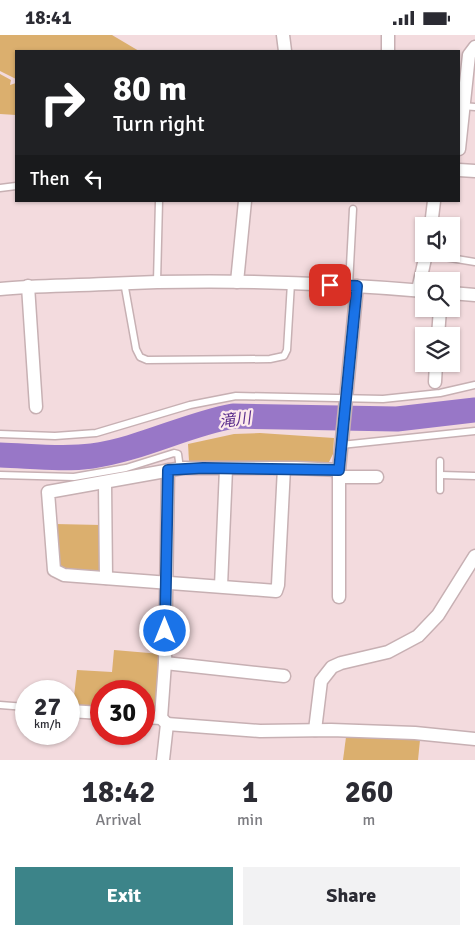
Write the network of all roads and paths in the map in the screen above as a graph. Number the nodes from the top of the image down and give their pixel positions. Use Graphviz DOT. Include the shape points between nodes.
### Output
graph roads {
  1 [pos="283,35"];
  2 [pos="388,35"];
  3 [pos="475,47"];
  4 [pos="285,50"];
  5 [pos="388,50"];
  6 [pos="469,107"];
  7 [pos="460,145"];
  8 [pos="460,170"];
  9 [pos="475,171"];
  10 [pos="15,186"];
  11 [pos="0,188"];
  12 [pos="159,202"];
  13 [pos="245,202"];
  14 [pos="434,202"];
  15 [pos="354,209"];
  16 [pos="432,217"];
  17 [pos="460,260"];
  18 [pos="475,262"];
  19 [pos="124,282"];
  20 [pos="157,282"];
  21 [pos="237,282"];
  22 [pos="291,283"];
  23 [pos="28,286"];
  24 [pos="353,286"];
  25 [pos="0,289"];
  26 [pos="415,291"];
  27 [pos="460,294"];
  28 [pos="475,295"];
  29 [pos="436,372"];
  30 [pos="436,382"];
  31 [pos="475,385"];
  32 [pos="345,400"];
  33 [pos="36,407"];
  34 [pos="475,431"];
  35 [pos="0,434"];
  36 [pos="342,442"];
  37 [pos="440,461"];
  38 [pos="284,468"];
  39 [pos="174,469"];
  40 [pos="226,469"];
  41 [pos="339,473"];
  42 [pos="0,475"];
  43 [pos="441,475"];
  44 [pos="475,476"];
  45 [pos="378,477"];
  46 [pos="105,483"];
  47 [pos="440,490"];
  48 [pos="475,556"];
  49 [pos="106,578"];
  50 [pos="165,582"];
  51 [pos="221,586"];
  52 [pos="339,597"];
  53 [pos="165,663"];
  54 [pos="284,676"];
  55 [pos="0,705"];
  56 [pos="15,706"];
  57 [pos="155,719"];
  58 [pos="164,721"];
  59 [pos="315,730"];
  60 [pos="475,739"];
  61 [pos="164,760"];
  1 -- 4 [label="street"];
  2 -- 5 [label="street"];
  3 -- 6 [label="street" via="469,55"];
  6 -- 7 [label="street"];
  8 -- 9 [label="street"];
  10 -- 11 [label="lane"];
  12 -- 20 [label="lane"];
  13 -- 21 [label="street"];
  14 -- 16 [label="street"];
  15 -- 24 [label="lane"];
  17 -- 18 [label="lane"];
  19 -- 20 [label="street"];
  19 -- 22 [label="lane" via="136,349 140,357 147,360 270,359 284,356"];
  19 -- 23 [label="street"];
  20 -- 21 [label="street"];
  21 -- 22 [label="street"];
  22 -- 24 [label="street"];
  23 -- 25 [label="street"];
  23 -- 33 [label="street"];
  24 -- 26 [label="street"];
  24 -- 32 [label="street"];
  27 -- 28 [label="street"];
  29 -- 30 [label="street"];
  31 -- 32 [label="lane" via="411,397"];
  32 -- 35 [label="lane" via="236,396 190,405 89,434"];
  32 -- 36 [label="street"];
  34 -- 36 [label="lane"];
  36 -- 41 [label="street"];
  37 -- 43 [label="lane"];
  38 -- 40 [label="street"];
  38 -- 41 [label="street"];
  38 -- 51 [label="street" via="276,591"];
  39 -- 40 [label="street"];
  39 -- 42 [label="lane" via="178,454 174,453 126,468 74,477"];
  39 -- 46 [label="street"];
  39 -- 50 [label="street"];
  40 -- 51 [label="street"];
  41 -- 45 [label="street"];
  41 -- 52 [label="street"];
  43 -- 44 [label="lane"];
  43 -- 47 [label="lane"];
  46 -- 49 [label="street"];
  46 -- 49 [label="street" via="48,493 54,570 64,575"];
  48 -- 59 [label="street" via="438,615 418,636 388,652 332,667 321,681"];
  49 -- 50 [label="street"];
  50 -- 51 [label="street"];
  50 -- 53 [label="street"];
  53 -- 54 [label="street"];
  53 -- 58 [label="street"];
  55 -- 56 [label="lane"];
  57 -- 58 [label="street"];
  58 -- 59 [label="street" via="260,731"];
  58 -- 61 [label="street"];
  59 -- 60 [label="street" via="415,733"];
}
